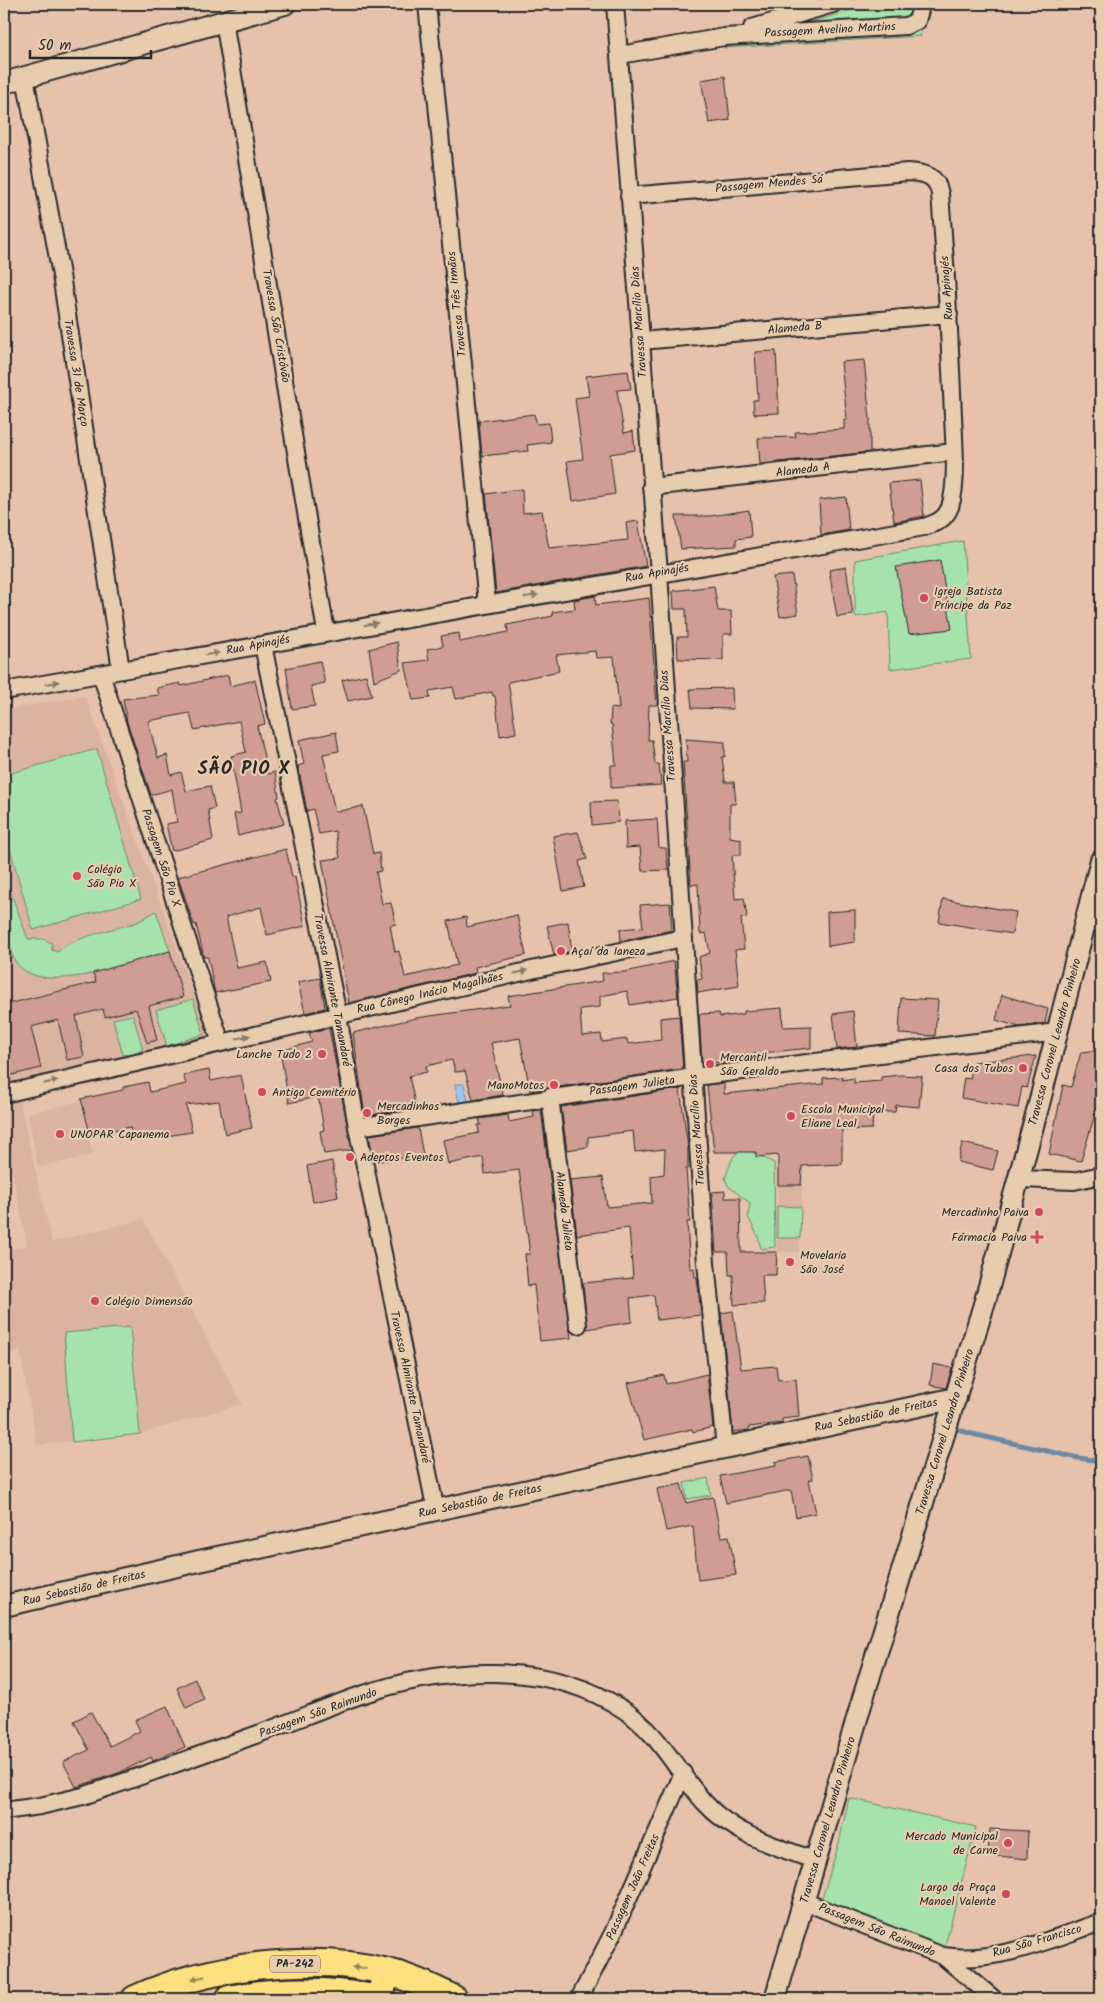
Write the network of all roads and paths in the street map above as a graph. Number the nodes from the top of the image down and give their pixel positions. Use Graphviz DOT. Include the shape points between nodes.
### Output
graph roads {
  1 [pos="285,4"];
  2 [pos="427,4"];
  3 [pos="615,4"];
  4 [pos="834,4"];
  5 [pos="919,4"];
  6 [pos="224,21"];
  7 [pos="724,36"];
  8 [pos="620,55"];
  9 [pos="25,77"];
  10 [pos="4,83"];
  11 [pos="908,172"];
  12 [pos="629,196"];
  13 [pos="950,314"];
  14 [pos="641,342"];
  15 [pos="954,452"];
  16 [pos="651,487"];
  17 [pos="659,572"];
  18 [pos="487,604"];
  19 [pos="326,632"];
  20 [pos="263,645"];
  21 [pos="121,670"];
  22 [pos="101,674"];
  23 [pos="4,691"];
  24 [pos="1101,860"];
  25 [pos="1094,922"];
  26 [pos="683,938"];
  27 [pos="338,1015"];
  28 [pos="1057,1032"];
  29 [pos="221,1043"];
  30 [pos="694,1077"];
  31 [pos="4,1094"];
  32 [pos="550,1098"];
  33 [pos="357,1127"];
  34 [pos="1101,1175"];
  35 [pos="1019,1179"];
  36 [pos="578,1325"];
  37 [pos="956,1398"];
  38 [pos="725,1448"];
  39 [pos="436,1511"];
  40 [pos="4,1606"];
  41 [pos="683,1773"];
  42 [pos="4,1811"];
  43 [pos="816,1862"];
  44 [pos="805,1902"];
  45 [pos="1101,1922"];
  46 [pos="943,1956"];
  47 [pos="387,1972"];
  48 [pos="135,1999"];
  49 [pos="228,1999"];
  50 [pos="379,1999"];
  51 [pos="454,1999"];
  52 [pos="579,1999"];
  53 [pos="775,1999"];
  54 [pos="994,1999"];
  1 -- 6 [label="street"];
  2 -- 18 [label="street, Travessa Três Irmãos"];
  3 -- 8 [label="street, Travessa Marcílio Dias"];
  4 -- 7 [label="street, Passagem Avelino Martins"];
  5 -- 7 [label="street, Passagem Avelino Martins" via="917,21 906,26"];
  6 -- 9 [label="street"];
  6 -- 19 [label="street, Travessa São Cristóvão"];
  7 -- 8 [label="street, Passagem Avelino Martins"];
  8 -- 12 [label="street, Travessa Marcílio Dias"];
  9 -- 10 [label="street"];
  9 -- 21 [label="street, Travessa 31 de Março" via="61,275"];
  11 -- 12 [label="street, Passagem Mendes Sá"];
  11 -- 13 [label="street, Rua Apinajés" via="931,176 938,183"];
  12 -- 14 [label="street, Travessa Marcílio Dias"];
  13 -- 14 [label="street, Alameda B"];
  13 -- 15 [label="street, Rua Apinajés"];
  14 -- 16 [label="street, Travessa Marcílio Dias"];
  15 -- 16 [label="street, Alameda A"];
  15 -- 17 [label="street, Rua Apinajés" via="950,507 938,522"];
  16 -- 17 [label="street, Travessa Marcílio Dias"];
  18 -- 17 [label="street, Rua Apinajés, one-way"];
  17 -- 26 [label="street, Travessa Marcílio Dias"];
  19 -- 18 [label="street, Rua Apinajés, one-way"];
  19 -- 20 [label="street, Rua Apinajés"];
  21 -- 20 [label="street, Rua Apinajés, one-way"];
  20 -- 27 [label="street, Travessa Almirante Tamandaré"];
  21 -- 22 [label="street, Rua Apinajés"];
  23 -- 22 [label="street, Rua Apinajés, one-way"];
  22 -- 29 [label="street, Passagem São Pio X"];
  24 -- 25 [label="street, Travessa Coronel Leandro Pinheiro"];
  25 -- 28 [label="street, Travessa Coronel Leandro Pinheiro"];
  27 -- 26 [label="street, Rua Cônego Inácio Magalhães, one-way"];
  26 -- 30 [label="street, Travessa Marcílio Dias"];
  29 -- 27 [label="street, Rua Cônego Inácio Magalhães, one-way"];
  27 -- 33 [label="street, Travessa Almirante Tamandaré"];
  28 -- 30 [label="street, Passagem Julieta"];
  28 -- 35 [label="street, Travessa Coronel Leandro Pinheiro"];
  31 -- 29 [label="street, Rua Cônego Inácio Magalhães, one-way"];
  30 -- 32 [label="street, Passagem Julieta"];
  30 -- 38 [label="street, Travessa Marcílio Dias" via="710,1319"];
  32 -- 33 [label="street, Passagem Julieta"];
  32 -- 36 [label="street, Alameda Julieta"];
  33 -- 39 [label="street, Travessa Almirante Tamandaré"];
  34 -- 35 [label="street" via="1074,1181"];
  35 -- 37 [label="street, Travessa Coronel Leandro Pinheiro"];
  37 -- 38 [label="street, Rua Sebastião de Freitas"];
  37 -- 43 [label="street, Travessa Coronel Leandro Pinheiro"];
  38 -- 39 [label="street, Rua Sebastião de Freitas"];
  39 -- 40 [label="street, Rua Sebastião de Freitas"];
  41 -- 42 [label="street, Passagem São Raimundo" via="648,1729 624,1710 587,1690 551,1678 504,1674 456,1676 410,1682 360,1696 83,1796"];
  41 -- 43 [label="street, Passagem São Raimundo" via="705,1803 725,1821 746,1834"];
  41 -- 52 [label="street, Passagem João Freitas"];
  43 -- 44 [label="street, Travessa Coronel Leandro Pinheiro"];
  44 -- 46 [label="street, Passagem São Raimundo"];
  44 -- 53 [label="street, Travessa Coronel Leandro Pinheiro"];
  45 -- 46 [label="street, Rua São Francisco" via="1001,1953 960,1959"];
  46 -- 54 [label="street, Passagem São Raimundo"];
  47 -- 48 [label="main road, PA-242, one-way" via="336,1965 291,1964 244,1969 198,1978"];
  47 -- 50 [label="main road"];
  47 -- 51 [label="main road, PA-242"];
  49 -- 50 [label="main road, PA-242" via="312,1990"];
}
